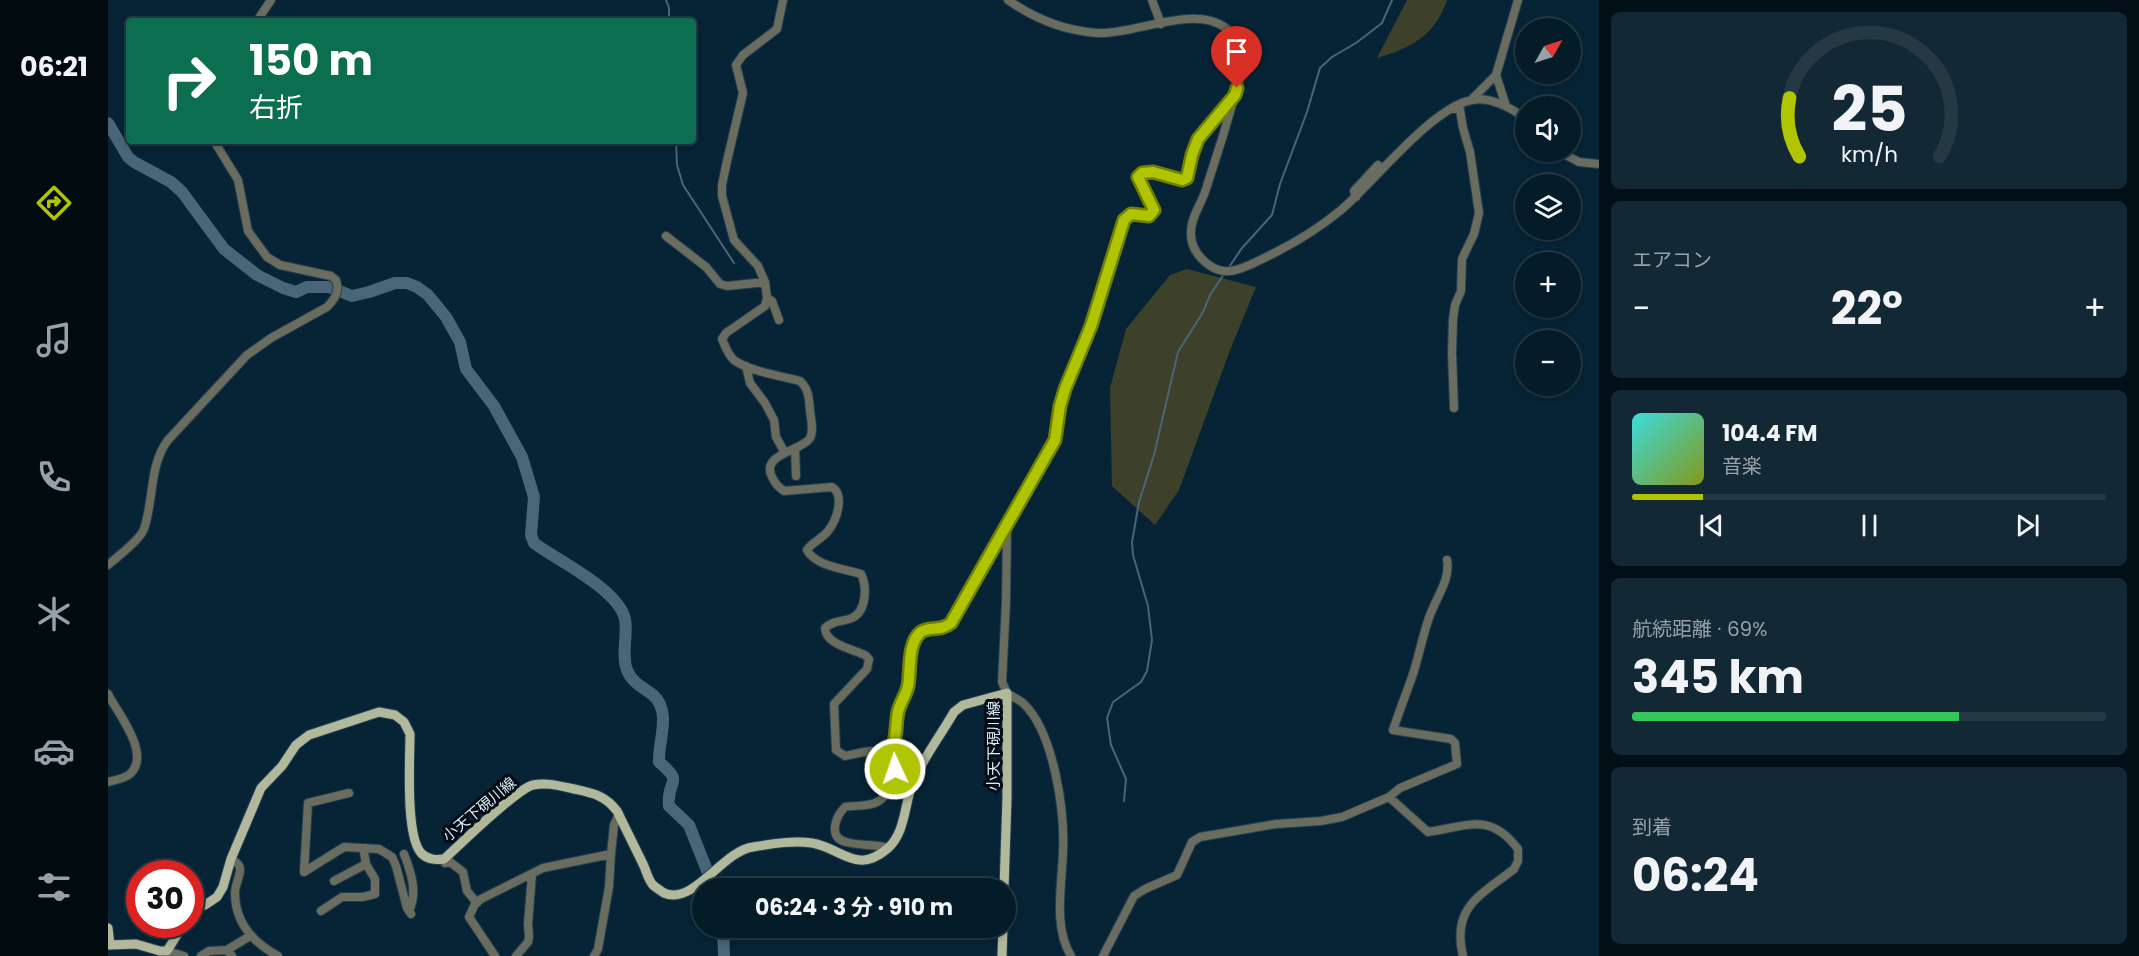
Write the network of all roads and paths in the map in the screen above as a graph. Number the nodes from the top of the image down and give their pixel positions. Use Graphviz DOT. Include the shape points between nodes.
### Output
graph roads {
  1 [pos="271,0"];
  2 [pos="783,0"];
  3 [pos="1008,0"];
  4 [pos="1152,0"];
  5 [pos="1518,0"];
  6 [pos="259,18"];
  7 [pos="1161,24"];
  8 [pos="1496,75"];
  9 [pos="1235,95"];
  10 [pos="1472,99"];
  11 [pos="1506,106"];
  12 [pos="1448,109"];
  13 [pos="1515,112"];
  14 [pos="216,144"];
  15 [pos="1579,162"];
  16 [pos="1599,164"];
  17 [pos="1378,165"];
  18 [pos="1356,196"];
  19 [pos="666,236"];
  20 [pos="765,282"];
  21 [pos="767,298"];
  22 [pos="779,320"];
  23 [pos="746,366"];
  24 [pos="1454,408"];
  25 [pos="795,448"];
  26 [pos="785,453"];
  27 [pos="796,476"];
  28 [pos="1006,528"];
  29 [pos="1447,560"];
  30 [pos="108,565"];
  31 [pos="108,694"];
  32 [pos="1008,694"];
  33 [pos="888,752"];
  34 [pos="108,782"];
  35 [pos="348,793"];
  36 [pos="1389,797"];
  37 [pos="619,814"];
  38 [pos="366,848"];
  39 [pos="889,848"];
  40 [pos="404,854"];
  41 [pos="610,854"];
  42 [pos="231,859"];
  43 [pos="446,863"];
  44 [pos="366,864"];
  45 [pos="532,874"];
  46 [pos="1004,878"];
  47 [pos="334,881"];
  48 [pos="477,903"];
  49 [pos="204,905"];
  50 [pos="321,911"];
  51 [pos="108,928"];
  52 [pos="250,936"];
  53 [pos="175,938"];
  54 [pos="1003,938"];
  55 [pos="109,944"];
  56 [pos="167,951"];
  57 [pos="229,953"];
  58 [pos="184,956"];
  59 [pos="201,956"];
  60 [pos="278,956"];
  61 [pos="495,956"];
  62 [pos="516,956"];
  63 [pos="594,956"];
  64 [pos="1002,956"];
  65 [pos="1071,956"];
  66 [pos="1103,956"];
  67 [pos="1463,956"];
  1 -- 6 [label="street"];
  2 -- 20 [label="street" via="777,30 743,55 736,65 743,93 722,185 734,240 758,266"];
  3 -- 7 [label="street" via="1044,21 1079,30 1118,32"];
  4 -- 7 [label="street"];
  5 -- 8 [label="street"];
  7 -- 9 [label="street" via="1204,18 1227,29 1240,50 1242,65"];
  8 -- 10 [label="street"];
  8 -- 11 [label="street"];
  9 -- 18 [label="street" via="1191,230 1191,243 1198,256 1211,267 1224,272 1238,270 1263,259 1320,226"];
  9 -- 28 [label="street" via="1198,139 1187,178 1153,172 1138,177 1154,210 1149,216 1131,214 1124,220 1091,326 1070,372 1055,440"];
  10 -- 11 [label="street"];
  10 -- 12 [label="street"];
  11 -- 13 [label="street"];
  12 -- 18 [label="street"];
  12 -- 24 [label="street" via="1460,110 1479,213 1462,259 1461,291 1453,319"];
  14 -- 30 [label="street" via="238,180 248,231 267,257 280,265 331,276 338,289 327,307 247,355 168,440 156,466 143,530"];
  15 -- 16 [label="street"];
  17 -- 18 [label="street" via="1354,191"];
  19 -- 20 [label="street" via="706,267 720,284"];
  20 -- 21 [label="street"];
  21 -- 22 [label="street" via="772,300"];
  21 -- 23 [label="street" via="765,306 722,339 734,360"];
  23 -- 25 [label="street" via="805,385 812,434 808,442"];
  23 -- 26 [label="street" via="750,383 774,420 776,437"];
  25 -- 26 [label="street"];
  25 -- 27 [label="street"];
  26 -- 33 [label="street" via="771,464 770,472 777,486 793,491 832,487 840,498 828,532 810,545 809,555 861,574 865,584 864,602 858,613 825,628 829,639 868,659 867,669 834,704 836,750 845,756"];
  28 -- 32 [label="street" via="1002,682"];
  28 -- 33 [label="street" via="951,623 928,629 917,637 893,748"];
  29 -- 36 [label="street" via="1447,577 1431,610 1393,730 1451,739 1457,764 1400,788"];
  31 -- 34 [label="street" via="135,741 136,764 129,774"];
  32 -- 39 [label="main road, 小天下硯川線" via="963,705 954,712 912,784 903,821"];
  32 -- 46 [label="main road, 小天下硯川線"];
  32 -- 65 [label="street" via="1024,704 1037,722 1055,768 1064,849 1061,916 1066,949"];
  33 -- 39 [label="street" via="895,761 889,793 877,802 845,807 834,825 839,839 845,842"];
  35 -- 38 [label="street" via="308,803 304,872 344,847"];
  36 -- 66 [label="street" via="1342,817 1200,837 1192,842 1177,875 1134,896"];
  36 -- 67 [label="street" via="1428,832 1484,823 1502,831 1518,849 1514,869 1471,902 1465,913 1460,940"];
  37 -- 39 [label="main road, 小天下硯川線" via="652,884 664,893 677,895 692,890 749,847 810,843 853,860 866,861"];
  37 -- 41 [label="street"];
  37 -- 42 [label="main road, 小天下硯川線" via="599,794 547,784 530,786 444,859 424,856 419,851 411,820 410,734 395,715 379,712 309,735 296,745 261,788"];
  38 -- 40 [label="street" via="379,849 392,857 410,912 413,885"];
  38 -- 44 [label="street"];
  41 -- 45 [label="street" via="559,863"];
  41 -- 63 [label="street" via="609,886"];
  42 -- 49 [label="main road, 小天下硯川線" via="223,887 217,897"];
  42 -- 52 [label="street" via="240,869 235,889 237,908"];
  43 -- 48 [label="street" via="463,872 467,891"];
  44 -- 47 [label="street"];
  44 -- 50 [label="street" via="375,879 375,894 342,897"];
  45 -- 48 [label="street"];
  45 -- 62 [label="street" via="529,937"];
  48 -- 61 [label="street" via="469,917"];
  51 -- 55 [label="main road"];
  52 -- 57 [label="street"];
  52 -- 60 [label="street"];
  53 -- 56 [label="main road"];
  54 -- 64 [label="main road"];
  55 -- 56 [label="main road"];
  56 -- 58 [label="street"];
  57 -- 59 [label="street" via="209,951"];
}
